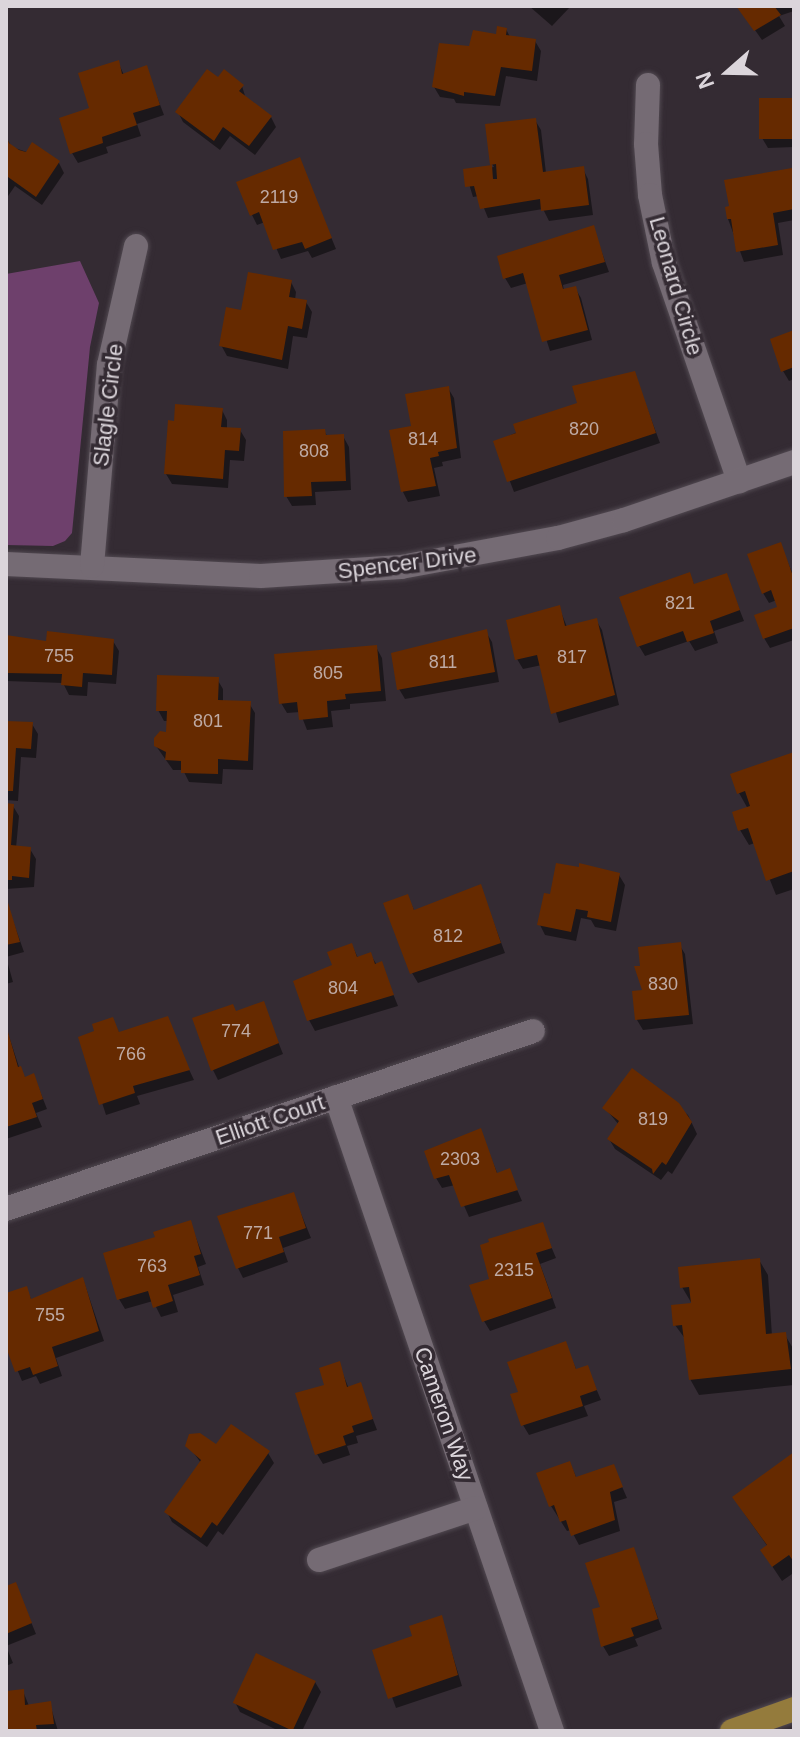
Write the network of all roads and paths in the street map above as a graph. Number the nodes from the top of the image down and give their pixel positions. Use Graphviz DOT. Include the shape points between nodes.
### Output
graph roads {
  1 [pos="648,85"];
  2 [pos="136,246"];
  3 [pos="794,462"];
  4 [pos="739,481"];
  5 [pos="6,564"];
  6 [pos="92,566"];
  7 [pos="533,1031"];
  8 [pos="336,1097"];
  9 [pos="6,1209"];
  10 [pos="476,1508"];
  11 [pos="319,1560"];
  12 [pos="794,1709"];
  13 [pos="552,1731"];
  14 [pos="732,1731"];
  1 -- 4 [label="street, Leonard Circle" via="650,195 664,263"];
  2 -- 6 [label="street, Slagle Circle" via="109,365"];
  3 -- 4 [label="street, Spencer Drive"];
  4 -- 6 [label="street, Spencer Drive" via="558,538 401,567 261,576"];
  5 -- 6 [label="street, Spencer Drive"];
  7 -- 8 [label="street, Elliott Court"];
  8 -- 9 [label="street, Elliott Court"];
  8 -- 10 [label="street, Cameron Way"];
  10 -- 11 [label="street"];
  10 -- 13 [label="street, Cameron Way"];
  12 -- 14 [label="main road"];
}
